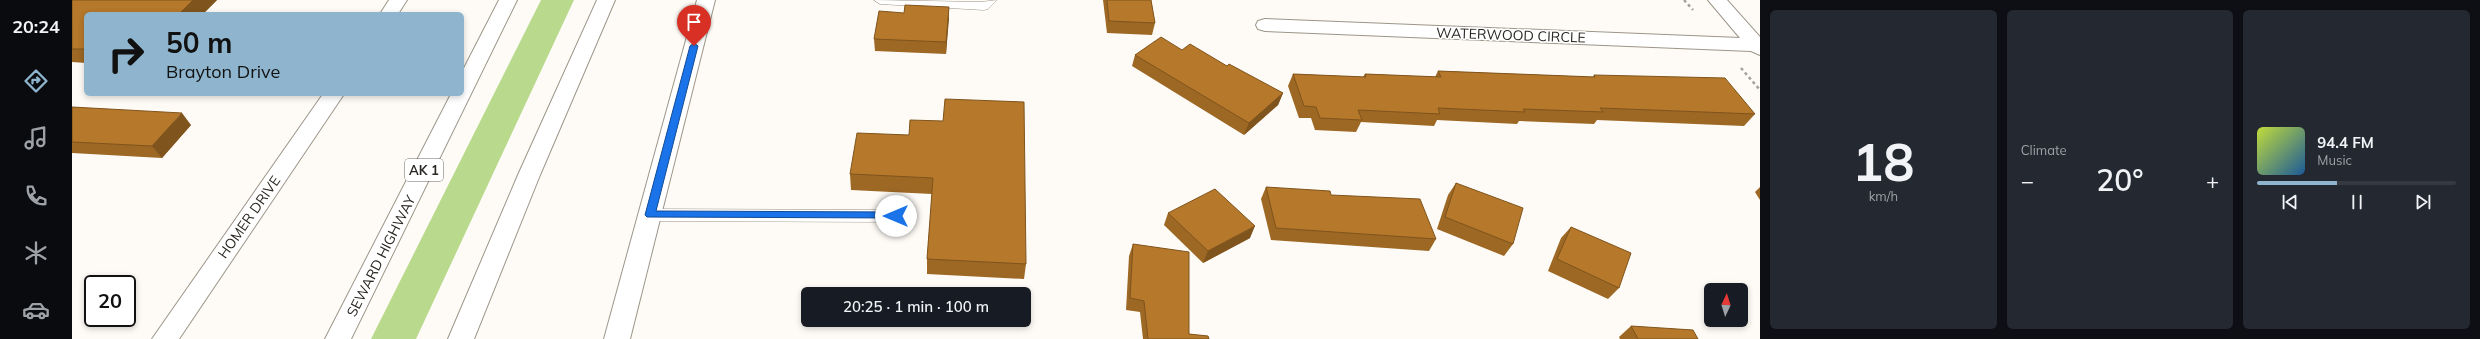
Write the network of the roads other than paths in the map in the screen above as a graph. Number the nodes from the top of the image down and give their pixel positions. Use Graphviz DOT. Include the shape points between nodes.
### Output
graph roads {
  1 [pos="398,0"];
  2 [pos="508,0"];
  3 [pos="606,0"];
  4 [pos="622,0"];
  5 [pos="706,0"];
  6 [pos="880,0"];
  7 [pos="990,0"];
  8 [pos="1717,0"];
  9 [pos="389,12"];
  10 [pos="1265,25"];
  11 [pos="1759,46"];
  12 [pos="464,88"];
  13 [pos="333,96"];
  14 [pos="460,96"];
  15 [pos="529,175"];
  16 [pos="650,215"];
  17 [pos="896,216"];
  18 [pos="165,339"];
  19 [pos="338,339"];
  20 [pos="461,339"];
  21 [pos="617,339"];
  1 -- 9 [label="main road"];
  2 -- 12 [label="main road, SEWARD HIGHWAY / AK 1"];
  3 -- 15 [label="main road"];
  4 -- 15 [label="main road"];
  5 -- 16 [label="main road"];
  6 -- 7 [label="lane" via="984,6"];
  8 -- 11 [label="main road"];
  10 -- 11 [label="main road, WATERWOOD CIRCLE"];
  13 -- 18 [label="main road, HOMER DRIVE"];
  14 -- 19 [label="main road, SEWARD HIGHWAY / AK 1"];
  15 -- 20 [label="main road"];
  16 -- 17 [label="lane"];
  16 -- 21 [label="main road"];
}
